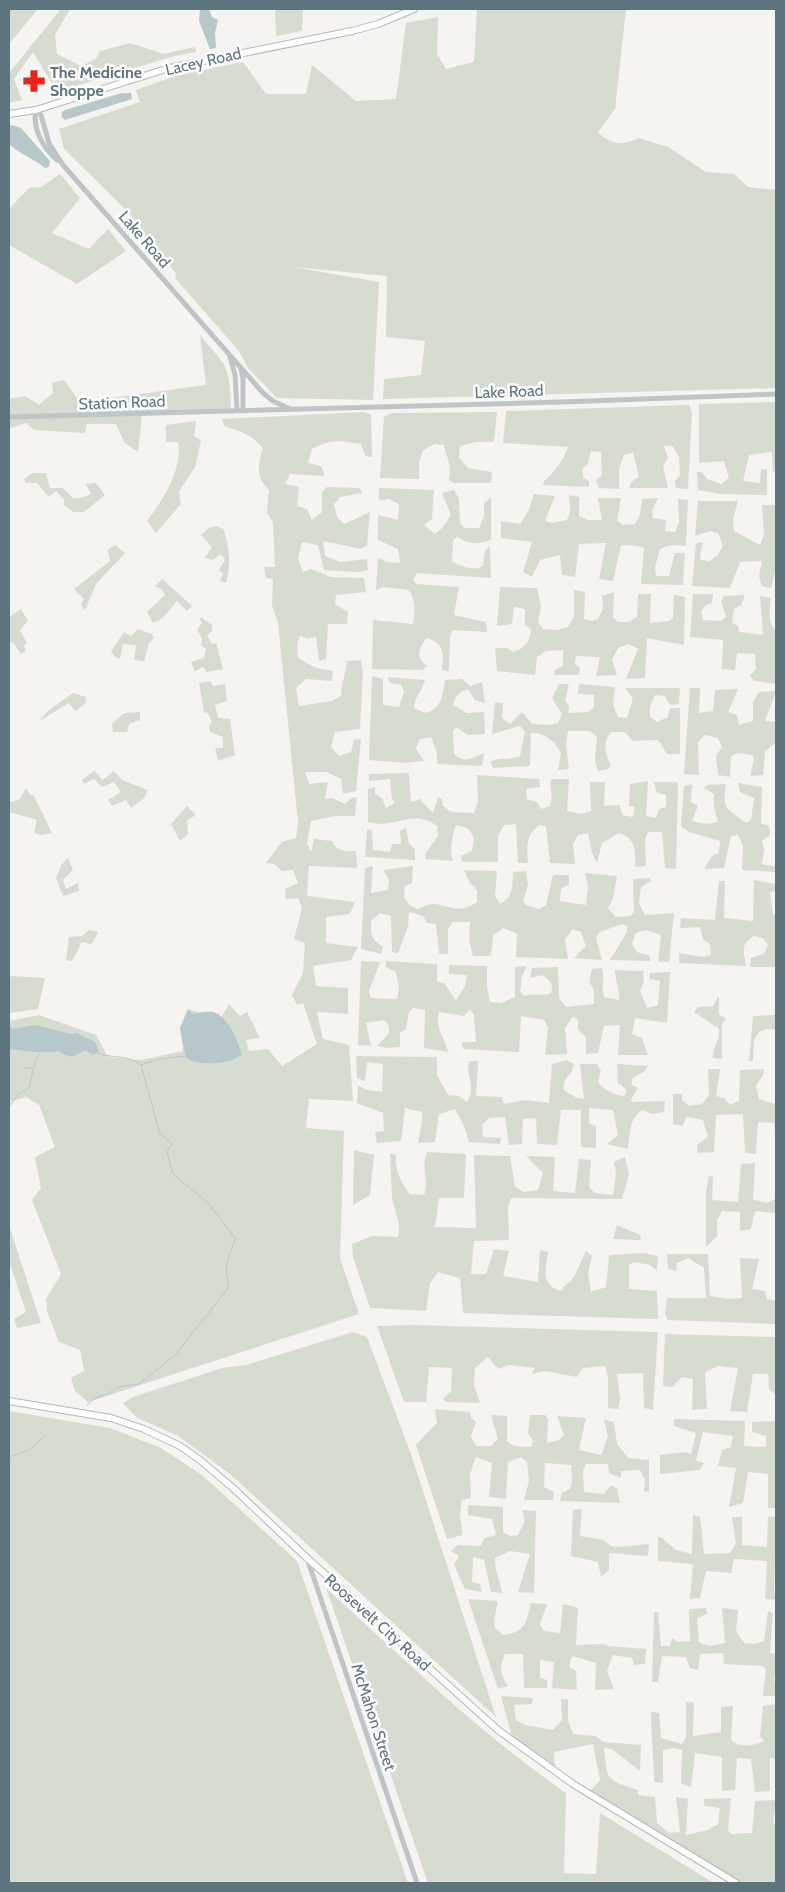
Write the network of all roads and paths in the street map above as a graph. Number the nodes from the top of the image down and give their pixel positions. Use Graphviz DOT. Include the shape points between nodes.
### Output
graph roads {
  1 [pos="414,9"];
  2 [pos="36,110"];
  3 [pos="9,114"];
  4 [pos="227,352"];
  5 [pos="239,364"];
  6 [pos="776,394"];
  7 [pos="292,409"];
  8 [pos="237,410"];
  9 [pos="243,410"];
  10 [pos="9,417"];
  11 [pos="9,1401"];
  12 [pos="307,1558"];
  13 [pos="417,1883"];
  14 [pos="736,1883"];
  1 -- 2 [label="main road, Lacey Road" via="352,31 169,68"];
  2 -- 3 [label="main road, Lacey Road"];
  2 -- 4 [label="street, Lake Road" via="34,117 44,146"];
  4 -- 5 [label="street, Lake Road"];
  4 -- 8 [label="street, Lake Road" via="235,370"];
  5 -- 7 [label="street, Lake Road" via="268,398"];
  5 -- 9 [label="street" via="243,378"];
  6 -- 7 [label="street, Lake Road"];
  7 -- 9 [label="street, Lake Road"];
  8 -- 9 [label="street, Lake Road"];
  8 -- 10 [label="street, Station Road"];
  11 -- 12 [label="main road, Roosevelt City Road" via="122,1421 180,1446 233,1488"];
  12 -- 13 [label="street, McMahon Street"];
  12 -- 14 [label="main road, Roosevelt City Road" via="498,1730 536,1759"];
}
